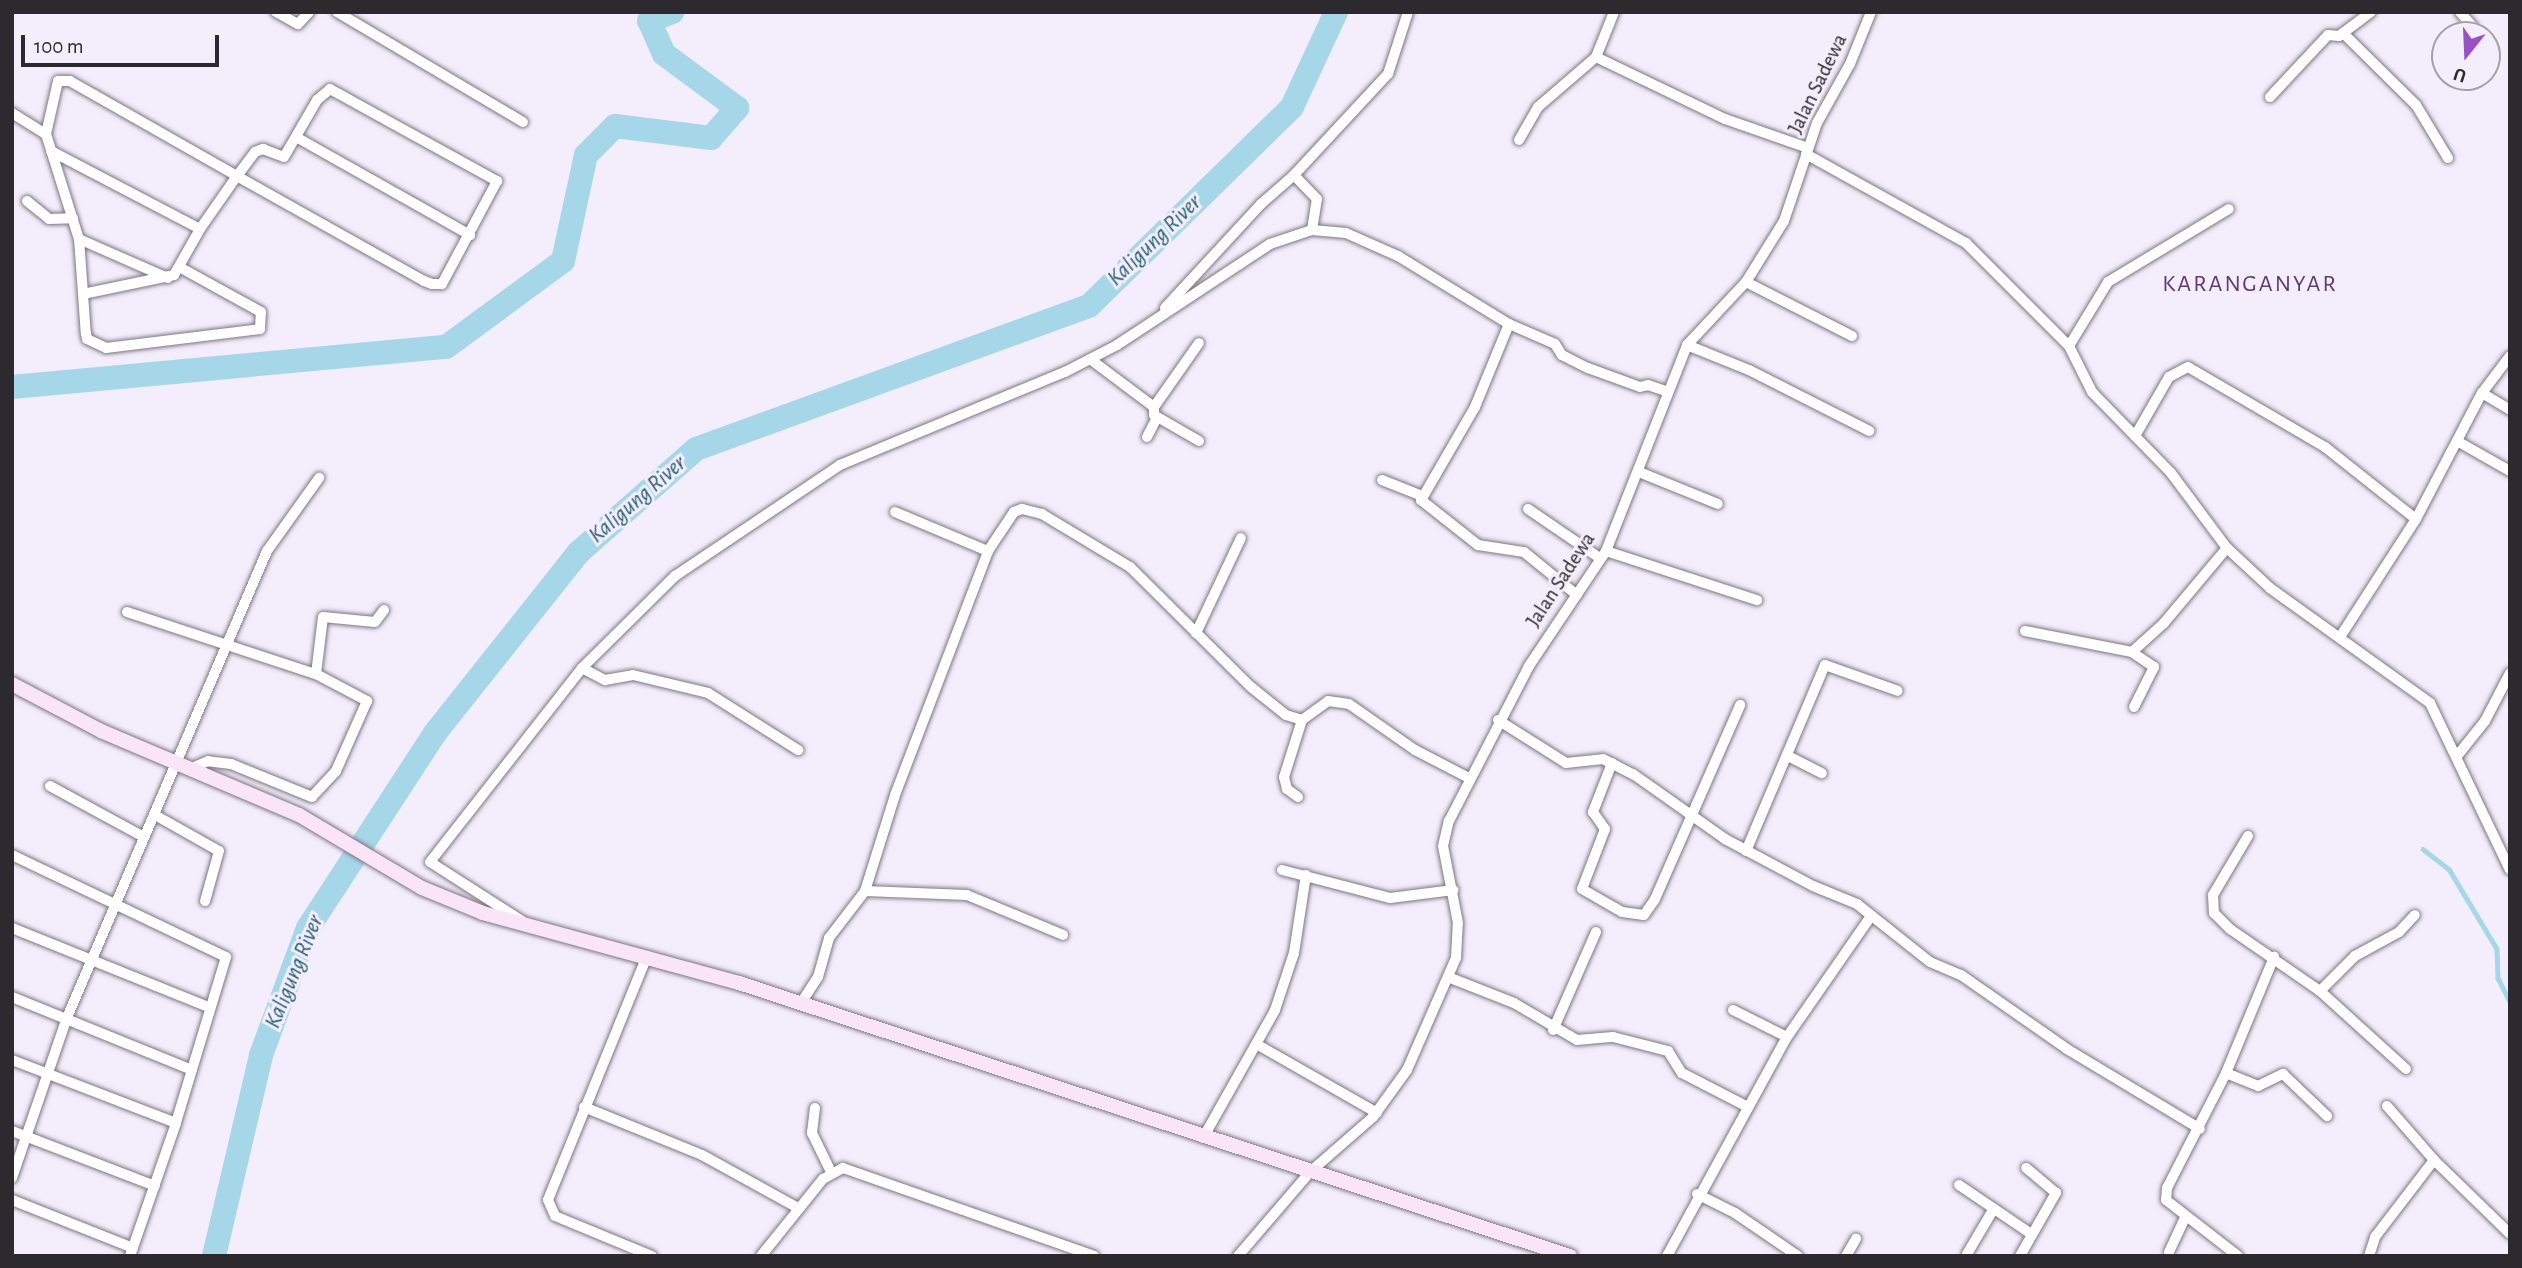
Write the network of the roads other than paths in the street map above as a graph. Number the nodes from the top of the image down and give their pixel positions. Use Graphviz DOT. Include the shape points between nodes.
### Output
graph roads {
  1 [pos="276,12"];
  2 [pos="309,12"];
  3 [pos="337,12"];
  4 [pos="1408,12"];
  5 [pos="1614,12"];
  6 [pos="1871,12"];
  7 [pos="2364,14"];
  8 [pos="2343,33"];
  9 [pos="1596,57"];
  10 [pos="2270,97"];
  11 [pos="12,113"];
  12 [pos="523,122"];
  13 [pos="46,134"];
  14 [pos="296,137"];
  15 [pos="1518,139"];
  16 [pos="1801,147"];
  17 [pos="51,151"];
  18 [pos="2448,158"];
  19 [pos="1294,175"];
  20 [pos="237,176"];
  21 [pos="27,201"];
  22 [pos="2229,209"];
  23 [pos="72,218"];
  24 [pos="200,229"];
  25 [pos="1312,230"];
  26 [pos="470,235"];
  27 [pos="79,239"];
  28 [pos="181,268"];
  29 [pos="169,278"];
  30 [pos="1745,282"];
  31 [pos="83,294"];
  32 [pos="1159,316"];
  33 [pos="1509,324"];
  34 [pos="1853,335"];
  35 [pos="1199,343"];
  36 [pos="1687,345"];
  37 [pos="2069,346"];
  38 [pos="2510,356"];
  39 [pos="1090,359"];
  40 [pos="1663,390"];
  41 [pos="2482,393"];
  42 [pos="2510,410"];
  43 [pos="1156,412"];
  44 [pos="1869,431"];
  45 [pos="2135,436"];
  46 [pos="1147,437"];
  47 [pos="1199,441"];
  48 [pos="2457,441"];
  49 [pos="2510,471"];
  50 [pos="1639,472"];
  51 [pos="318,478"];
  52 [pos="1382,480"];
  53 [pos="1422,496"];
  54 [pos="1718,504"];
  55 [pos="1528,509"];
  56 [pos="895,512"];
  57 [pos="2416,519"];
  58 [pos="1241,538"];
  59 [pos="2227,548"];
  60 [pos="988,551"];
  61 [pos="1598,555"];
  62 [pos="1571,590"];
  63 [pos="1757,600"];
  64 [pos="384,610"];
  65 [pos="127,612"];
  66 [pos="2025,631"];
  67 [pos="1196,633"];
  68 [pos="2340,637"];
  69 [pos="228,642"];
  70 [pos="2132,652"];
  71 [pos="582,668"];
  72 [pos="2510,673"];
  73 [pos="316,674"];
  74 [pos="12,684"];
  75 [pos="1898,691"];
  76 [pos="1740,705"];
  77 [pos="2134,707"];
  78 [pos="1302,720"];
  79 [pos="1498,720"];
  80 [pos="797,750"];
  81 [pos="1788,756"];
  82 [pos="2458,756"];
  83 [pos="177,762"];
  84 [pos="1612,764"];
  85 [pos="192,768"];
  86 [pos="1461,773"];
  87 [pos="1822,773"];
  88 [pos="50,786"];
  89 [pos="1298,797"];
  90 [pos="155,815"];
  91 [pos="1691,817"];
  92 [pos="2248,836"];
  93 [pos="144,837"];
  94 [pos="1746,851"];
  95 [pos="12,855"];
  96 [pos="1282,870"];
  97 [pos="2510,870"];
  98 [pos="1306,875"];
  99 [pos="865,891"];
  100 [pos="1442,892"];
  101 [pos="205,901"];
  102 [pos="115,902"];
  103 [pos="2415,915"];
  104 [pos="1871,916"];
  105 [pos="526,923"];
  106 [pos="12,928"];
  107 [pos="1596,932"];
  108 [pos="1063,935"];
  109 [pos="647,956"];
  110 [pos="2274,957"];
  111 [pos="90,961"];
  112 [pos="1448,977"];
  113 [pos="2320,991"];
  114 [pos="12,997"];
  115 [pos="801,1003"];
  116 [pos="209,1007"];
  117 [pos="1733,1010"];
  118 [pos="66,1020"];
  119 [pos="1553,1030"];
  120 [pos="1787,1037"];
  121 [pos="1258,1045"];
  122 [pos="12,1060"];
  123 [pos="2406,1069"];
  124 [pos="192,1070"];
  125 [pos="2226,1073"];
  126 [pos="48,1075"];
  127 [pos="1746,1106"];
  128 [pos="2387,1106"];
  129 [pos="584,1108"];
  130 [pos="815,1108"];
  131 [pos="1377,1113"];
  132 [pos="2327,1116"];
  133 [pos="176,1122"];
  134 [pos="2200,1129"];
  135 [pos="12,1131"];
  136 [pos="26,1136"];
  137 [pos="1203,1138"];
  138 [pos="2434,1160"];
  139 [pos="1315,1168"];
  140 [pos="2026,1168"];
  141 [pos="831,1172"];
  142 [pos="12,1178"];
  143 [pos="1959,1185"];
  144 [pos="155,1186"];
  145 [pos="1697,1194"];
  146 [pos="12,1200"];
  147 [pos="798,1209"];
  148 [pos="1993,1210"];
  149 [pos="2185,1217"];
  150 [pos="2031,1234"];
  151 [pos="2510,1234"];
  152 [pos="1856,1239"];
  153 [pos="131,1252"];
  154 [pos="2169,1252"];
  155 [pos="1967,1254"];
  156 [pos="652,1256"];
  157 [pos="761,1256"];
  158 [pos="1094,1256"];
  159 [pos="1238,1256"];
  160 [pos="1570,1256"];
  161 [pos="1667,1256"];
  162 [pos="1798,1256"];
  163 [pos="1846,1256"];
  164 [pos="2020,1256"];
  165 [pos="2238,1256"];
  166 [pos="2370,1256"];
  1 -- 2 [label="street" via="298,24"];
  3 -- 12 [label="street"];
  4 -- 19 [label="street" via="1388,74"];
  5 -- 9 [label="street"];
  6 -- 16 [label="street, Jalan Sadewa"];
  7 -- 8 [label="street"];
  8 -- 10 [label="street" via="2328,35"];
  8 -- 18 [label="street" via="2416,105"];
  9 -- 15 [label="street" via="1538,107"];
  9 -- 16 [label="street" via="1725,119"];
  11 -- 13 [label="street"];
  13 -- 17 [label="street"];
  13 -- 20 [label="street" via="54,85 63,80"];
  14 -- 20 [label="street" via="282,159 258,149"];
  14 -- 26 [label="street"];
  14 -- 26 [label="street" via="317,100 330,89 493,176 497,186"];
  16 -- 30 [label="street, Jalan Sadewa" via="1792,206"];
  16 -- 37 [label="street" via="1966,243"];
  17 -- 23 [label="street"];
  17 -- 24 [label="street"];
  19 -- 25 [label="street" via="1317,199"];
  19 -- 32 [label="street" via="1261,204"];
  20 -- 24 [label="street"];
  20 -- 26 [label="street" via="432,284 443,284"];
  21 -- 23 [label="street" via="49,219"];
  22 -- 37 [label="street" via="2108,282"];
  23 -- 27 [label="street"];
  24 -- 28 [label="street"];
  25 -- 32 [label="street" via="1270,244"];
  25 -- 33 [label="street" via="1346,233 1398,256"];
  27 -- 29 [label="street"];
  27 -- 31 [label="street"];
  28 -- 29 [label="street"];
  28 -- 31 [label="street" via="261,312 260,329 98,347 87,339"];
  29 -- 31 [label="street"];
  30 -- 34 [label="street"];
  30 -- 36 [label="street, Jalan Sadewa"];
  32 -- 39 [label="street"];
  33 -- 40 [label="street" via="1556,345 1562,355 1588,368 1640,387"];
  33 -- 53 [label="street" via="1475,407"];
  35 -- 43 [label="street"];
  36 -- 40 [label="street, Jalan Sadewa"];
  36 -- 44 [label="street" via="1749,370"];
  37 -- 45 [label="street" via="2086,383"];
  38 -- 41 [label="street"];
  39 -- 43 [label="street"];
  39 -- 71 [label="street" via="894,440 807,485 675,576"];
  40 -- 50 [label="street, Jalan Sadewa"];
  41 -- 42 [label="street"];
  41 -- 48 [label="street"];
  43 -- 46 [label="street"];
  43 -- 47 [label="street"];
  45 -- 57 [label="street" via="2169,377 2188,367 2325,446"];
  45 -- 59 [label="street" via="2171,473"];
  48 -- 49 [label="street"];
  48 -- 57 [label="street"];
  50 -- 54 [label="street"];
  50 -- 61 [label="street, Jalan Sadewa"];
  51 -- 69 [label="street" via="267,551"];
  52 -- 53 [label="street"];
  53 -- 62 [label="street" via="1432,512 1475,543 1521,550"];
  55 -- 61 [label="street"];
  56 -- 60 [label="street"];
  57 -- 68 [label="street"];
  58 -- 67 [label="street"];
  59 -- 68 [label="street" via="2270,588"];
  59 -- 70 [label="street" via="2164,623"];
  60 -- 67 [label="street" via="1014,512 1042,514 1130,567"];
  60 -- 99 [label="street" via="894,795"];
  61 -- 62 [label="street, Jalan Sadewa"];
  61 -- 63 [label="street"];
  62 -- 79 [label="street, Jalan Sadewa"];
  64 -- 73 [label="street" via="375,622 323,617"];
  65 -- 69 [label="street"];
  66 -- 70 [label="street"];
  67 -- 78 [label="street" via="1251,687 1286,715"];
  68 -- 82 [label="street" via="2430,702"];
  69 -- 73 [label="street"];
  69 -- 83 [label="street"];
  70 -- 77 [label="street" via="2154,667"];
  71 -- 80 [label="street" via="605,680 633,675 708,693"];
  71 -- 105 [label="street" via="430,862"];
  72 -- 82 [label="street" via="2485,721"];
  73 -- 85 [label="street" via="367,701 336,771 312,796 230,764 208,761"];
  74 -- 83 [label="main road" via="101,732"];
  75 -- 81 [label="street" via="1825,666"];
  76 -- 91 [label="street"];
  78 -- 86 [label="street" via="1328,701 1349,704 1415,750"];
  78 -- 89 [label="street" via="1284,777 1287,789"];
  79 -- 84 [label="street" via="1566,763 1596,758"];
  79 -- 86 [label="street, Jalan Sadewa"];
  81 -- 87 [label="street"];
  81 -- 94 [label="street"];
  82 -- 97 [label="street"];
  83 -- 85 [label="main road"];
  83 -- 90 [label="street"];
  84 -- 91 [label="street"];
  84 -- 91 [label="street" via="1593,810 1606,827 1582,889 1587,895 1622,912 1644,915"];
  85 -- 105 [label="main road" via="310,821 407,880 483,913"];
  86 -- 100 [label="street, Jalan Sadewa" via="1445,834"];
  88 -- 93 [label="street"];
  90 -- 93 [label="street"];
  90 -- 101 [label="street" via="219,851"];
  91 -- 94 [label="street"];
  92 -- 110 [label="street" via="2213,895 2212,905 2230,929"];
  93 -- 102 [label="street"];
  94 -- 104 [label="street" via="1844,897"];
  95 -- 102 [label="street"];
  96 -- 98 [label="street"];
  98 -- 100 [label="street" via="1390,898"];
  98 -- 121 [label="street" via="1294,953"];
  99 -- 108 [label="street" via="967,895"];
  99 -- 115 [label="street" via="829,938 818,977"];
  100 -- 112 [label="street, Jalan Sadewa" via="1457,943"];
  102 -- 111 [label="street"];
  102 -- 116 [label="street" via="223,952 225,964"];
  103 -- 113 [label="street" via="2399,932 2356,956"];
  104 -- 120 [label="street"];
  104 -- 134 [label="street" via="1930,962 1961,975 2067,1049"];
  105 -- 109 [label="main road"];
  106 -- 111 [label="street"];
  107 -- 119 [label="street"];
  109 -- 115 [label="main road"];
  109 -- 129 [label="street"];
  110 -- 113 [label="street"];
  110 -- 125 [label="street"];
  111 -- 116 [label="street"];
  111 -- 118 [label="street"];
  112 -- 119 [label="street" via="1514,1003"];
  112 -- 131 [label="street, Jalan Sadewa" via="1407,1070"];
  113 -- 123 [label="street"];
  114 -- 118 [label="street"];
  115 -- 137 [label="main road"];
  116 -- 124 [label="street"];
  117 -- 120 [label="street"];
  118 -- 124 [label="street"];
  118 -- 126 [label="street"];
  119 -- 127 [label="street" via="1577,1040 1613,1037 1668,1051 1682,1073"];
  120 -- 127 [label="street"];
  121 -- 131 [label="street"];
  121 -- 137 [label="street"];
  122 -- 126 [label="street"];
  124 -- 133 [label="street"];
  125 -- 132 [label="street" via="2258,1086 2283,1074"];
  125 -- 134 [label="street"];
  126 -- 133 [label="street"];
  126 -- 136 [label="street"];
  127 -- 145 [label="street"];
  128 -- 138 [label="street"];
  129 -- 147 [label="street" via="702,1155"];
  129 -- 156 [label="street" via="550,1191 548,1209"];
  130 -- 141 [label="street" via="812,1133"];
  131 -- 139 [label="street, Jalan Sadewa"];
  133 -- 144 [label="street"];
  134 -- 149 [label="street" via="2166,1193 2170,1204"];
  135 -- 136 [label="street"];
  136 -- 142 [label="street"];
  136 -- 144 [label="street"];
  137 -- 139 [label="main road"];
  138 -- 151 [label="street"];
  138 -- 166 [label="street" via="2375,1237"];
  139 -- 159 [label="street, Jalan Sadewa"];
  139 -- 160 [label="main road"];
  140 -- 150 [label="street" via="2056,1193"];
  141 -- 147 [label="street"];
  141 -- 158 [label="street" via="843,1168"];
  143 -- 148 [label="street"];
  144 -- 153 [label="street"];
  145 -- 161 [label="street"];
  145 -- 162 [label="street" via="1735,1213"];
  146 -- 153 [label="street"];
  147 -- 157 [label="street"];
  148 -- 150 [label="street"];
  148 -- 155 [label="street"];
  149 -- 154 [label="street"];
  149 -- 165 [label="street"];
  150 -- 164 [label="street"];
  152 -- 163 [label="street"];
}
